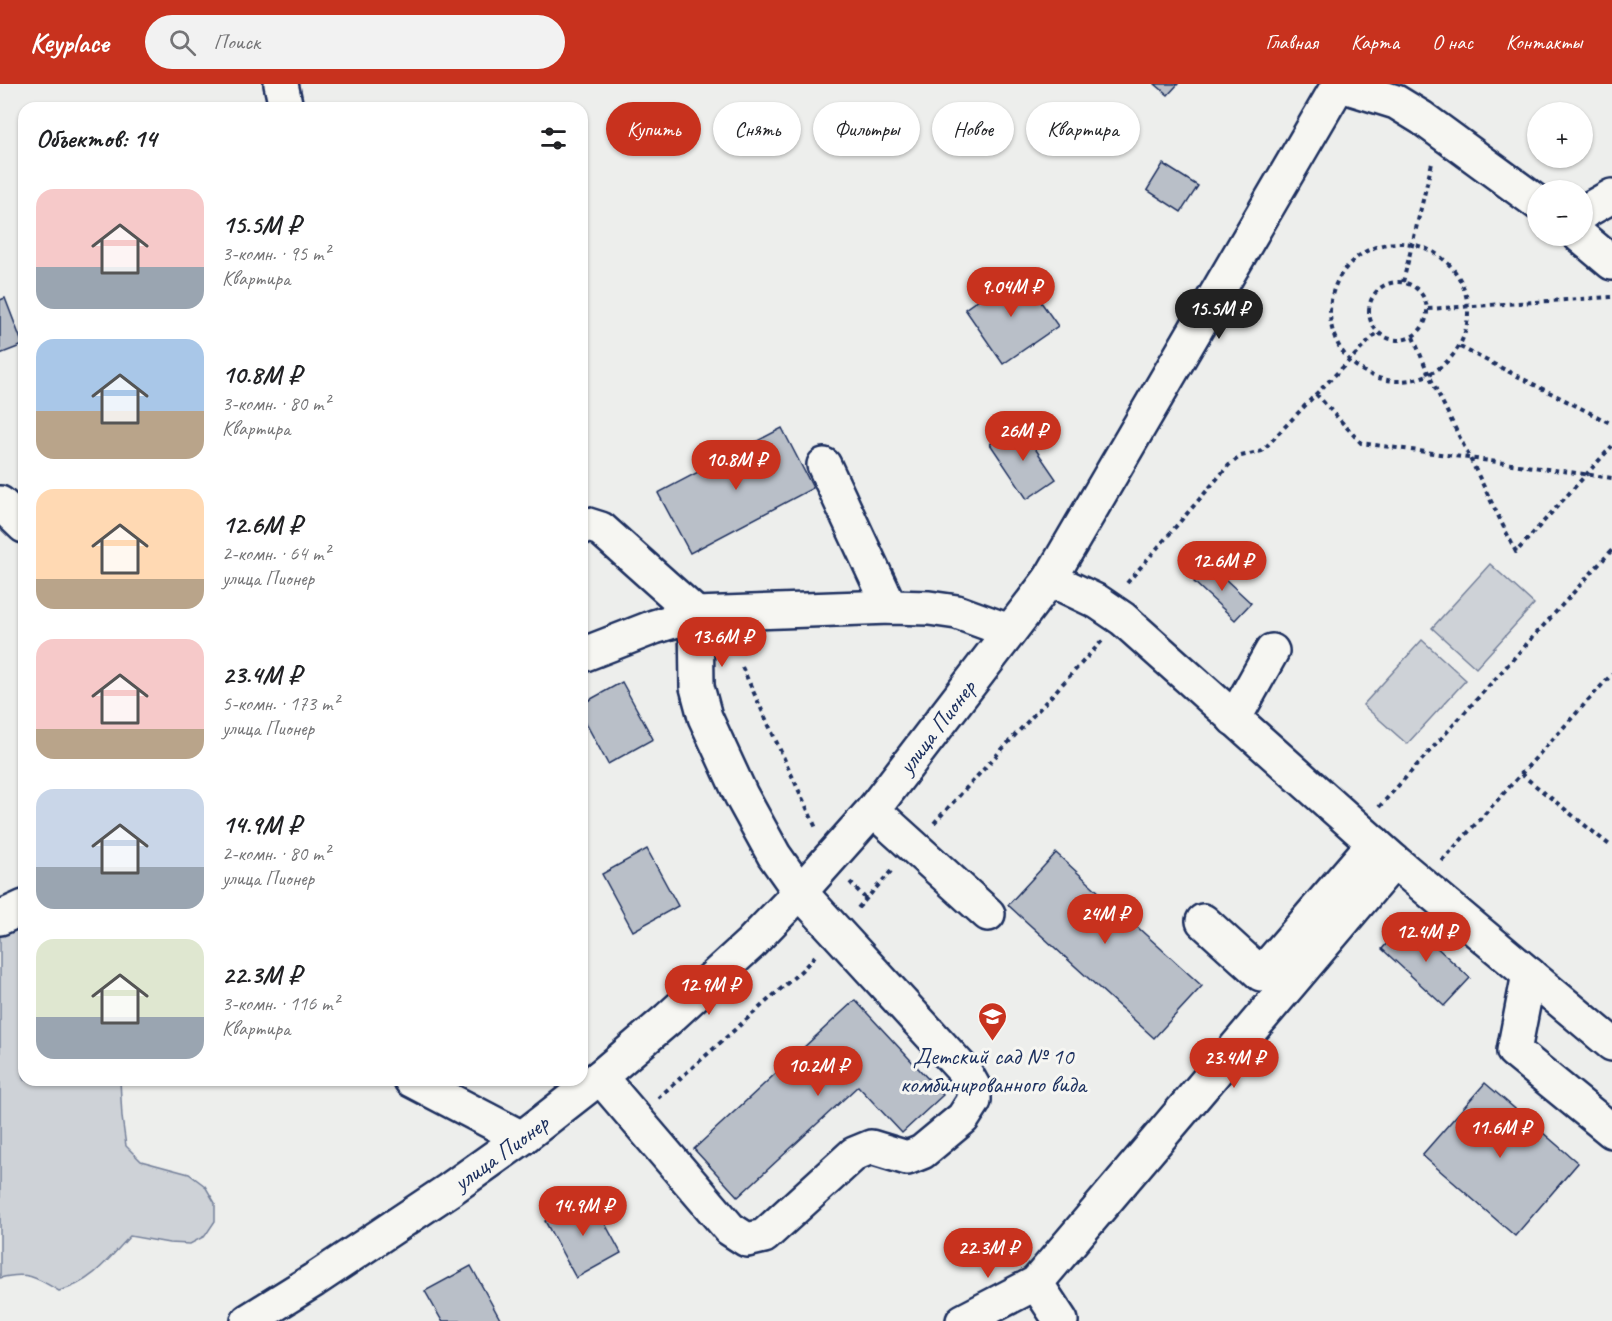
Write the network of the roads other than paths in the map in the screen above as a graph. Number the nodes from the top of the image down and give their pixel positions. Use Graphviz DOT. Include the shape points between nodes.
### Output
graph roads {
  1 [pos="281,84"];
  2 [pos="1338,84"];
  3 [pos="285,102"];
  4 [pos="1527,195"];
  5 [pos="1612,196"];
  6 [pos="1593,207"];
  7 [pos="1592,246"];
  8 [pos="1612,263"];
  9 [pos="824,465"];
  10 [pos="0,503"];
  11 [pos="18,520"];
  12 [pos="588,525"];
  13 [pos="1050,579"];
  14 [pos="890,607"];
  15 [pos="696,614"];
  16 [pos="1009,632"];
  17 [pos="1272,651"];
  18 [pos="588,653"];
  19 [pos="1234,718"];
  20 [pos="873,810"];
  21 [pos="1384,852"];
  22 [pos="800,892"];
  23 [pos="18,910"];
  24 [pos="988,914"];
  25 [pos="0,918"];
  26 [pos="1203,921"];
  27 [pos="1529,974"];
  28 [pos="1612,1044"];
  29 [pos="600,1077"];
  30 [pos="422,1086"];
  31 [pos="1612,1131"];
  32 [pos="522,1138"];
  33 [pos="1036,1283"];
  34 [pos="248,1321"];
  35 [pos="963,1321"];
  36 [pos="1061,1321"];
  1 -- 3 [label="street"];
  2 -- 4 [label="street" via="1396,102"];
  2 -- 13 [label="street, улица Пионер"];
  5 -- 6 [label="street"];
  7 -- 8 [label="street"];
  9 -- 14 [label="street"];
  10 -- 11 [label="street"];
  12 -- 15 [label="street" via="600,529"];
  13 -- 16 [label="street, улица Пионер"];
  13 -- 19 [label="street" via="1123,619"];
  14 -- 15 [label="street"];
  14 -- 16 [label="street" via="957,612"];
  15 -- 18 [label="street"];
  15 -- 22 [label="street" via="697,687 705,717 741,795"];
  16 -- 20 [label="street, улица Пионер"];
  17 -- 19 [label="street"];
  19 -- 21 [label="street"];
  20 -- 22 [label="street, улица Пионер"];
  20 -- 24 [label="street"];
  21 -- 26 [label="street" via="1262,974"];
  21 -- 27 [label="street"];
  21 -- 33 [label="street"];
  22 -- 29 [label="street, улица Пионер" via="750,944"];
  22 -- 29 [label="street" via="965,1072 974,1088 974,1101 963,1118 922,1152 907,1158 871,1147 854,1154 765,1236 747,1240 730,1229"];
  23 -- 25 [label="street"];
  27 -- 28 [label="street"];
  27 -- 31 [label="street" via="1514,1051"];
  29 -- 32 [label="street, улица Пионер"];
  30 -- 32 [label="street"];
  32 -- 34 [label="street, улица Пионер" via="393,1228"];
  33 -- 35 [label="street"];
  33 -- 36 [label="street"];
}
